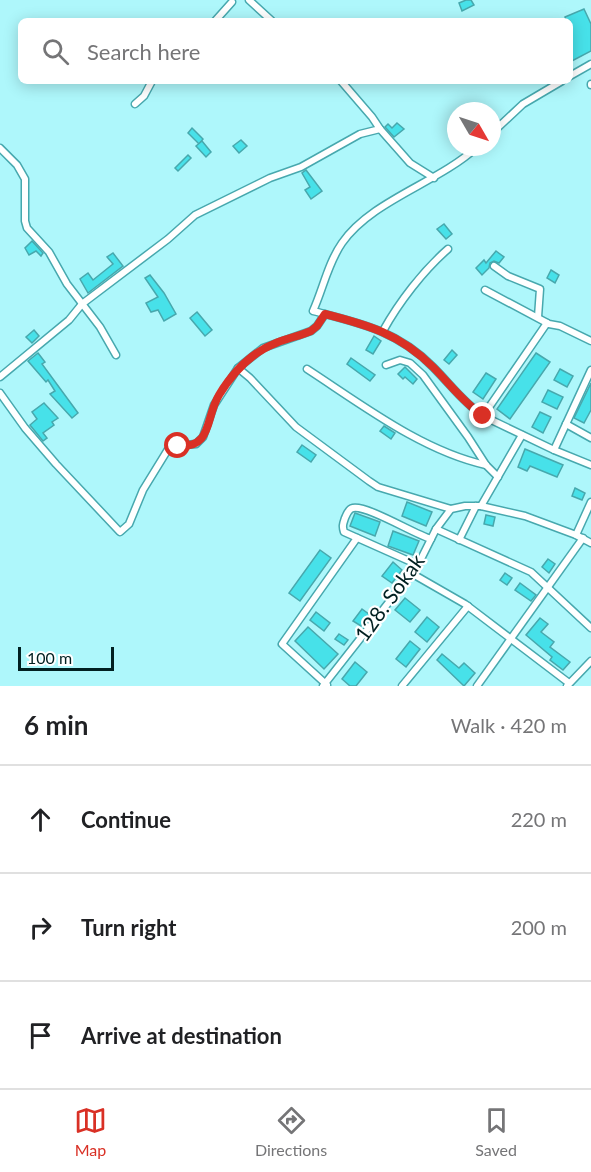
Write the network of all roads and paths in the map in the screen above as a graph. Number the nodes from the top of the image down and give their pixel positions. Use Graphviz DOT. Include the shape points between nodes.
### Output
graph roads {
  1 [pos="249,0"];
  2 [pos="232,1"];
  3 [pos="218,18"];
  4 [pos="269,18"];
  5 [pos="591,64"];
  6 [pos="573,74"];
  7 [pos="150,84"];
  8 [pos="344,84"];
  9 [pos="557,84"];
  10 [pos="135,104"];
  11 [pos="501,125"];
  12 [pos="380,129"];
  13 [pos="0,148"];
  14 [pos="467,156"];
  15 [pos="434,178"];
  16 [pos="448,249"];
  17 [pos="494,266"];
  18 [pos="485,290"];
  19 [pos="82,304"];
  20 [pos="325,314"];
  21 [pos="538,317"];
  22 [pos="547,323"];
  23 [pos="383,331"];
  24 [pos="591,341"];
  25 [pos="116,355"];
  26 [pos="386,365"];
  27 [pos="238,368"];
  28 [pos="307,369"];
  29 [pos="591,370"];
  30 [pos="0,377"];
  31 [pos="0,393"];
  32 [pos="483,416"];
  33 [pos="566,424"];
  34 [pos="522,435"];
  35 [pos="591,438"];
  36 [pos="554,450"];
  37 [pos="486,465"];
  38 [pos="591,465"];
  39 [pos="498,477"];
  40 [pos="591,502"];
  41 [pos="479,506"];
  42 [pos="451,509"];
  43 [pos="436,529"];
  44 [pos="580,537"];
  45 [pos="357,538"];
  46 [pos="431,539"];
  47 [pos="459,540"];
  48 [pos="591,543"];
  49 [pos="418,565"];
  50 [pos="411,573"];
  51 [pos="548,587"];
  52 [pos="468,606"];
  53 [pos="591,628"];
  54 [pos="511,639"];
  55 [pos="591,661"];
  56 [pos="326,685"];
  57 [pos="479,685"];
  58 [pos="568,685"];
  59 [pos="402,686"];
  1 -- 4 [label="street"];
  2 -- 3 [label="street"];
  5 -- 6 [label="street"];
  7 -- 10 [label="street"];
  8 -- 12 [label="street"];
  9 -- 11 [label="street" via="523,104"];
  12 -- 15 [label="street" via="410,163"];
  12 -- 19 [label="street" via="360,134 301,167 270,177 209,207"];
  13 -- 19 [label="street" via="25,179 27,228 49,252"];
  14 -- 15 [label="street"];
  15 -- 20 [label="street" via="372,215 343,241 313,311"];
  16 -- 23 [label="street"];
  17 -- 21 [label="street" via="540,289"];
  18 -- 21 [label="street"];
  19 -- 25 [label="street"];
  19 -- 30 [label="street" via="69,320"];
  20 -- 23 [label="street"];
  20 -- 27 [label="street" via="311,331 264,348"];
  21 -- 22 [label="street"];
  22 -- 24 [label="street"];
  22 -- 32 [label="street"];
  23 -- 32 [label="street" via="433,367 461,399"];
  26 -- 37 [label="street" via="400,360 414,366 433,387"];
  27 -- 31 [label="street" via="218,396 203,437 196,444 174,446 167,451 143,490 129,524 120,532 56,464"];
  27 -- 42 [label="street" via="296,427 378,487"];
  28 -- 37 [label="street" via="397,427 467,461"];
  29 -- 33 [label="street"];
  32 -- 34 [label="street"];
  33 -- 35 [label="street"];
  33 -- 36 [label="street"];
  34 -- 36 [label="street"];
  34 -- 39 [label="street"];
  36 -- 38 [label="street"];
  37 -- 39 [label="street"];
  39 -- 41 [label="street"];
  40 -- 44 [label="street"];
  41 -- 42 [label="street"];
  41 -- 44 [label="street" via="525,516"];
  41 -- 47 [label="street"];
  42 -- 43 [label="street, 128. Sokak"];
  43 -- 46 [label="street, 128. Sokak"];
  43 -- 47 [label="street"];
  44 -- 48 [label="street"];
  44 -- 51 [label="street"];
  45 -- 46 [label="street" via="342,528 347,513 356,507"];
  45 -- 49 [label="street"];
  45 -- 56 [label="street" via="282,644"];
  46 -- 49 [label="street, 128. Sokak"];
  47 -- 51 [label="street" via="531,572"];
  49 -- 50 [label="street, 128. Sokak"];
  50 -- 52 [label="street"];
  50 -- 56 [label="street, 128. Sokak"];
  51 -- 53 [label="street"];
  51 -- 54 [label="street"];
  52 -- 54 [label="street"];
  52 -- 59 [label="street"];
  54 -- 57 [label="street"];
  54 -- 58 [label="street"];
  55 -- 58 [label="street"];
}
